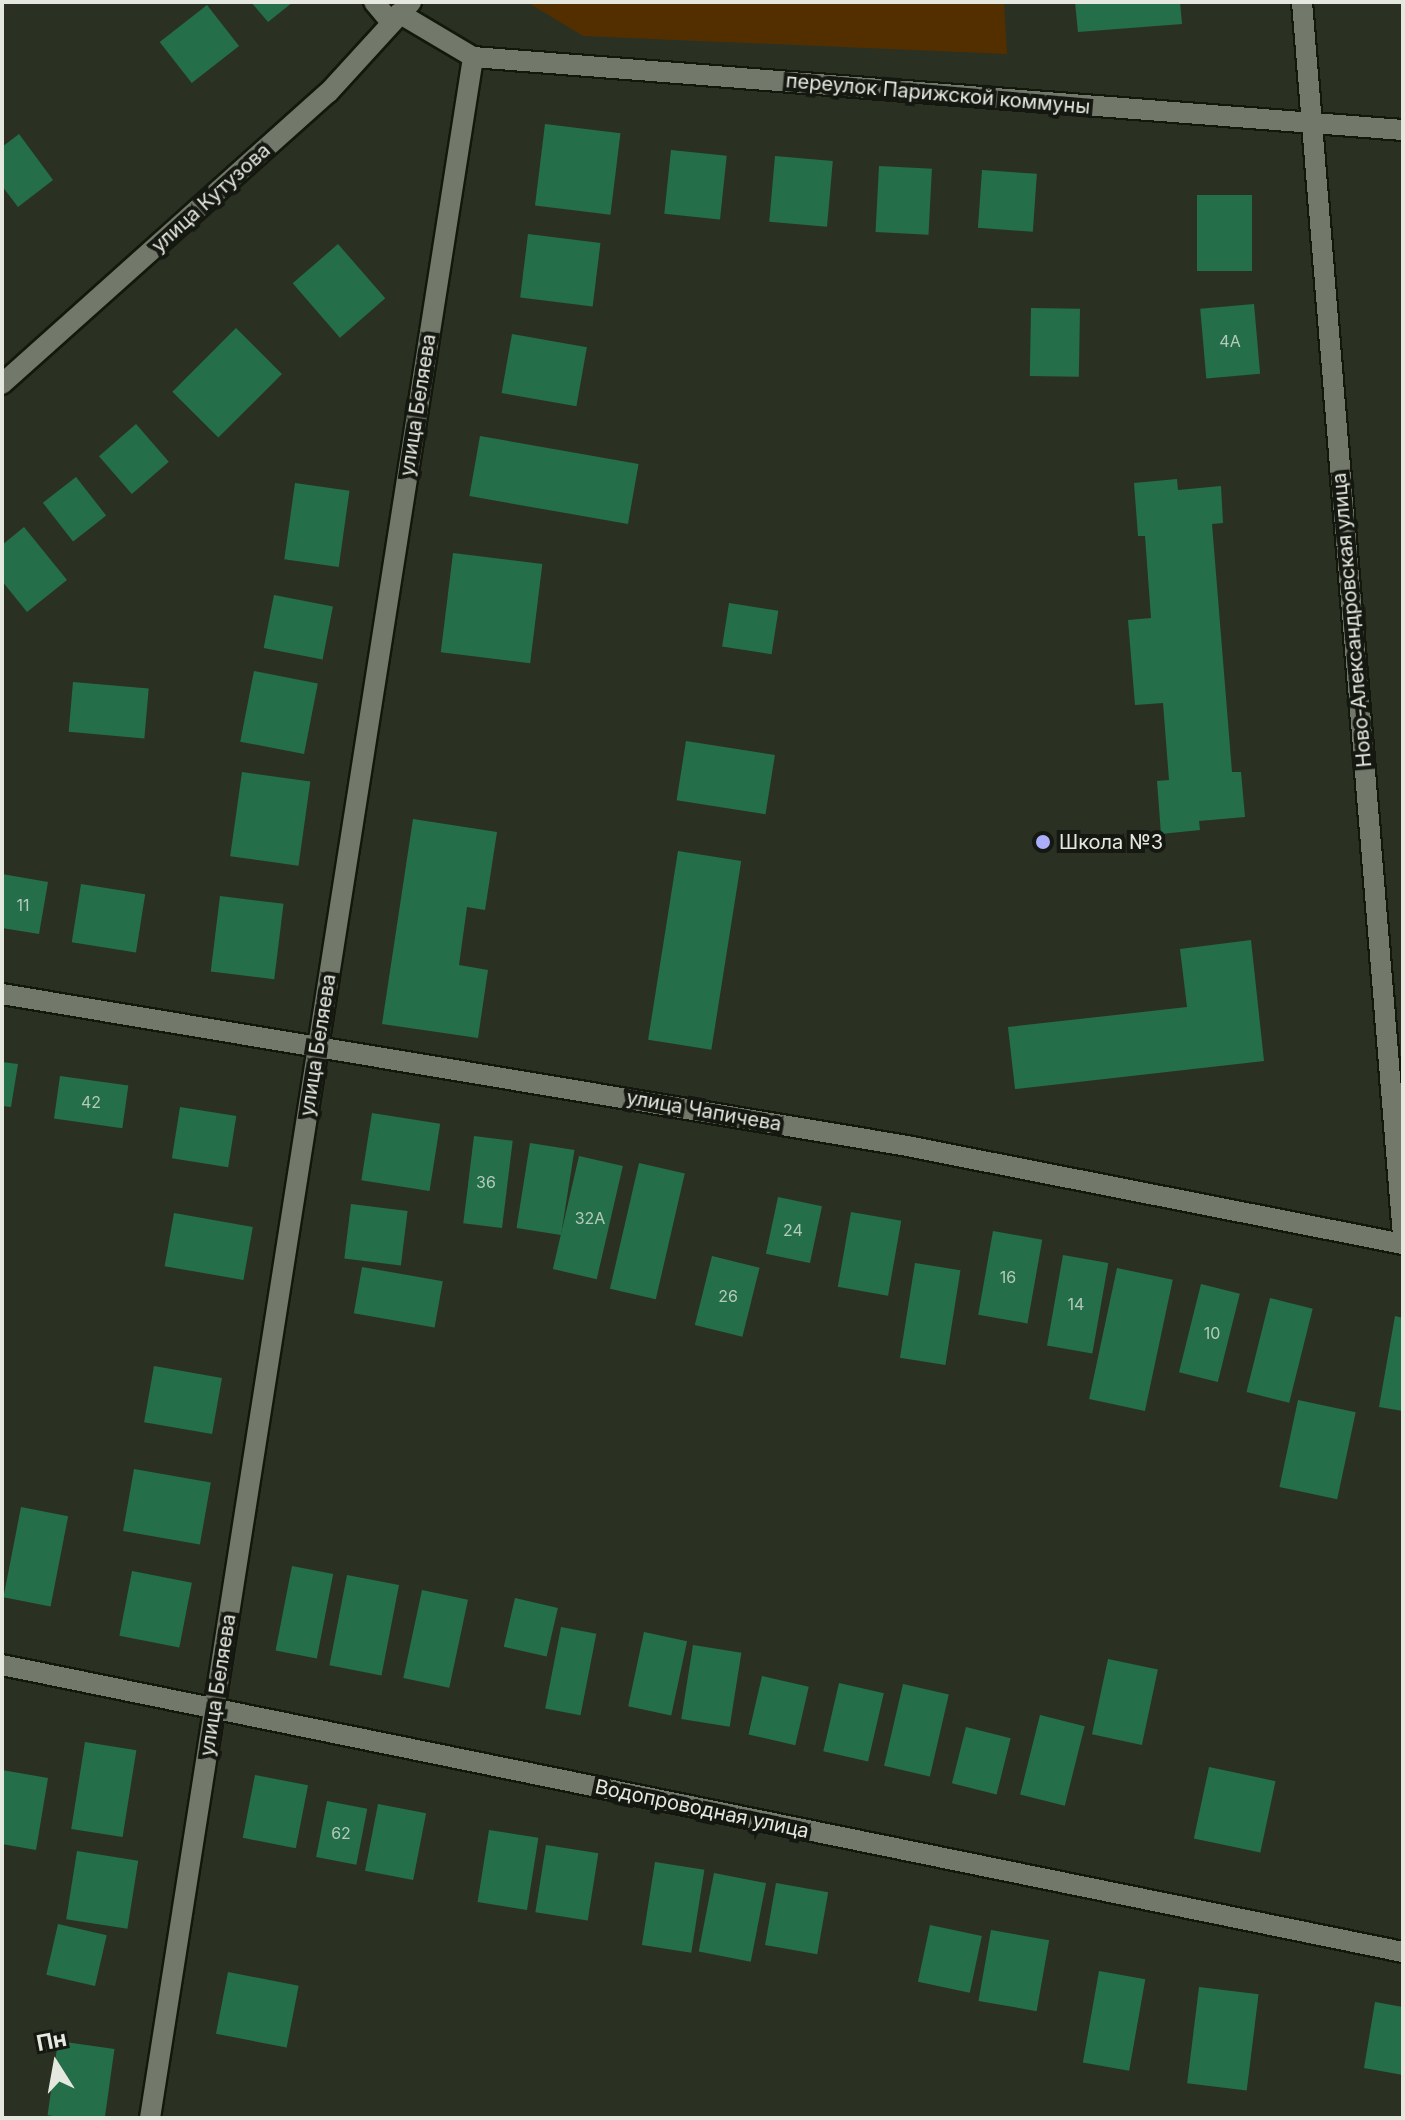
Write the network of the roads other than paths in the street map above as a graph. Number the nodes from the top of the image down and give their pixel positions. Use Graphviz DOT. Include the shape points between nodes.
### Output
graph roads {
  1 [pos="374,2"];
  2 [pos="1302,2"];
  3 [pos="401,12"];
  4 [pos="473,57"];
  5 [pos="1311,123"];
  6 [pos="1403,130"];
  7 [pos="2,384"];
  8 [pos="2,994"];
  9 [pos="318,1046"];
  10 [pos="1403,1237"];
  11 [pos="1403,1244"];
  12 [pos="2,1665"];
  13 [pos="214,1709"];
  14 [pos="1403,1952"];
  15 [pos="150,2118"];
  1 -- 3 [label="street"];
  2 -- 5 [label="street, Ново-Александровская улица"];
  3 -- 4 [label="street"];
  3 -- 7 [label="street, улица Кутузова" via="328,93"];
  4 -- 5 [label="street, переулок Парижской коммуны"];
  4 -- 9 [label="street, улица Беляева"];
  5 -- 6 [label="street, переулок Парижской коммуны"];
  5 -- 10 [label="street, Ново-Александровская улица"];
  8 -- 9 [label="street, улица Чапичева"];
  9 -- 11 [label="street, улица Чапичева" via="907,1146"];
  9 -- 13 [label="street, улица Беляева"];
  12 -- 13 [label="street, Водопроводная улица"];
  13 -- 14 [label="street, Водопроводная улица"];
  13 -- 15 [label="street, улица Беляева"];
}
